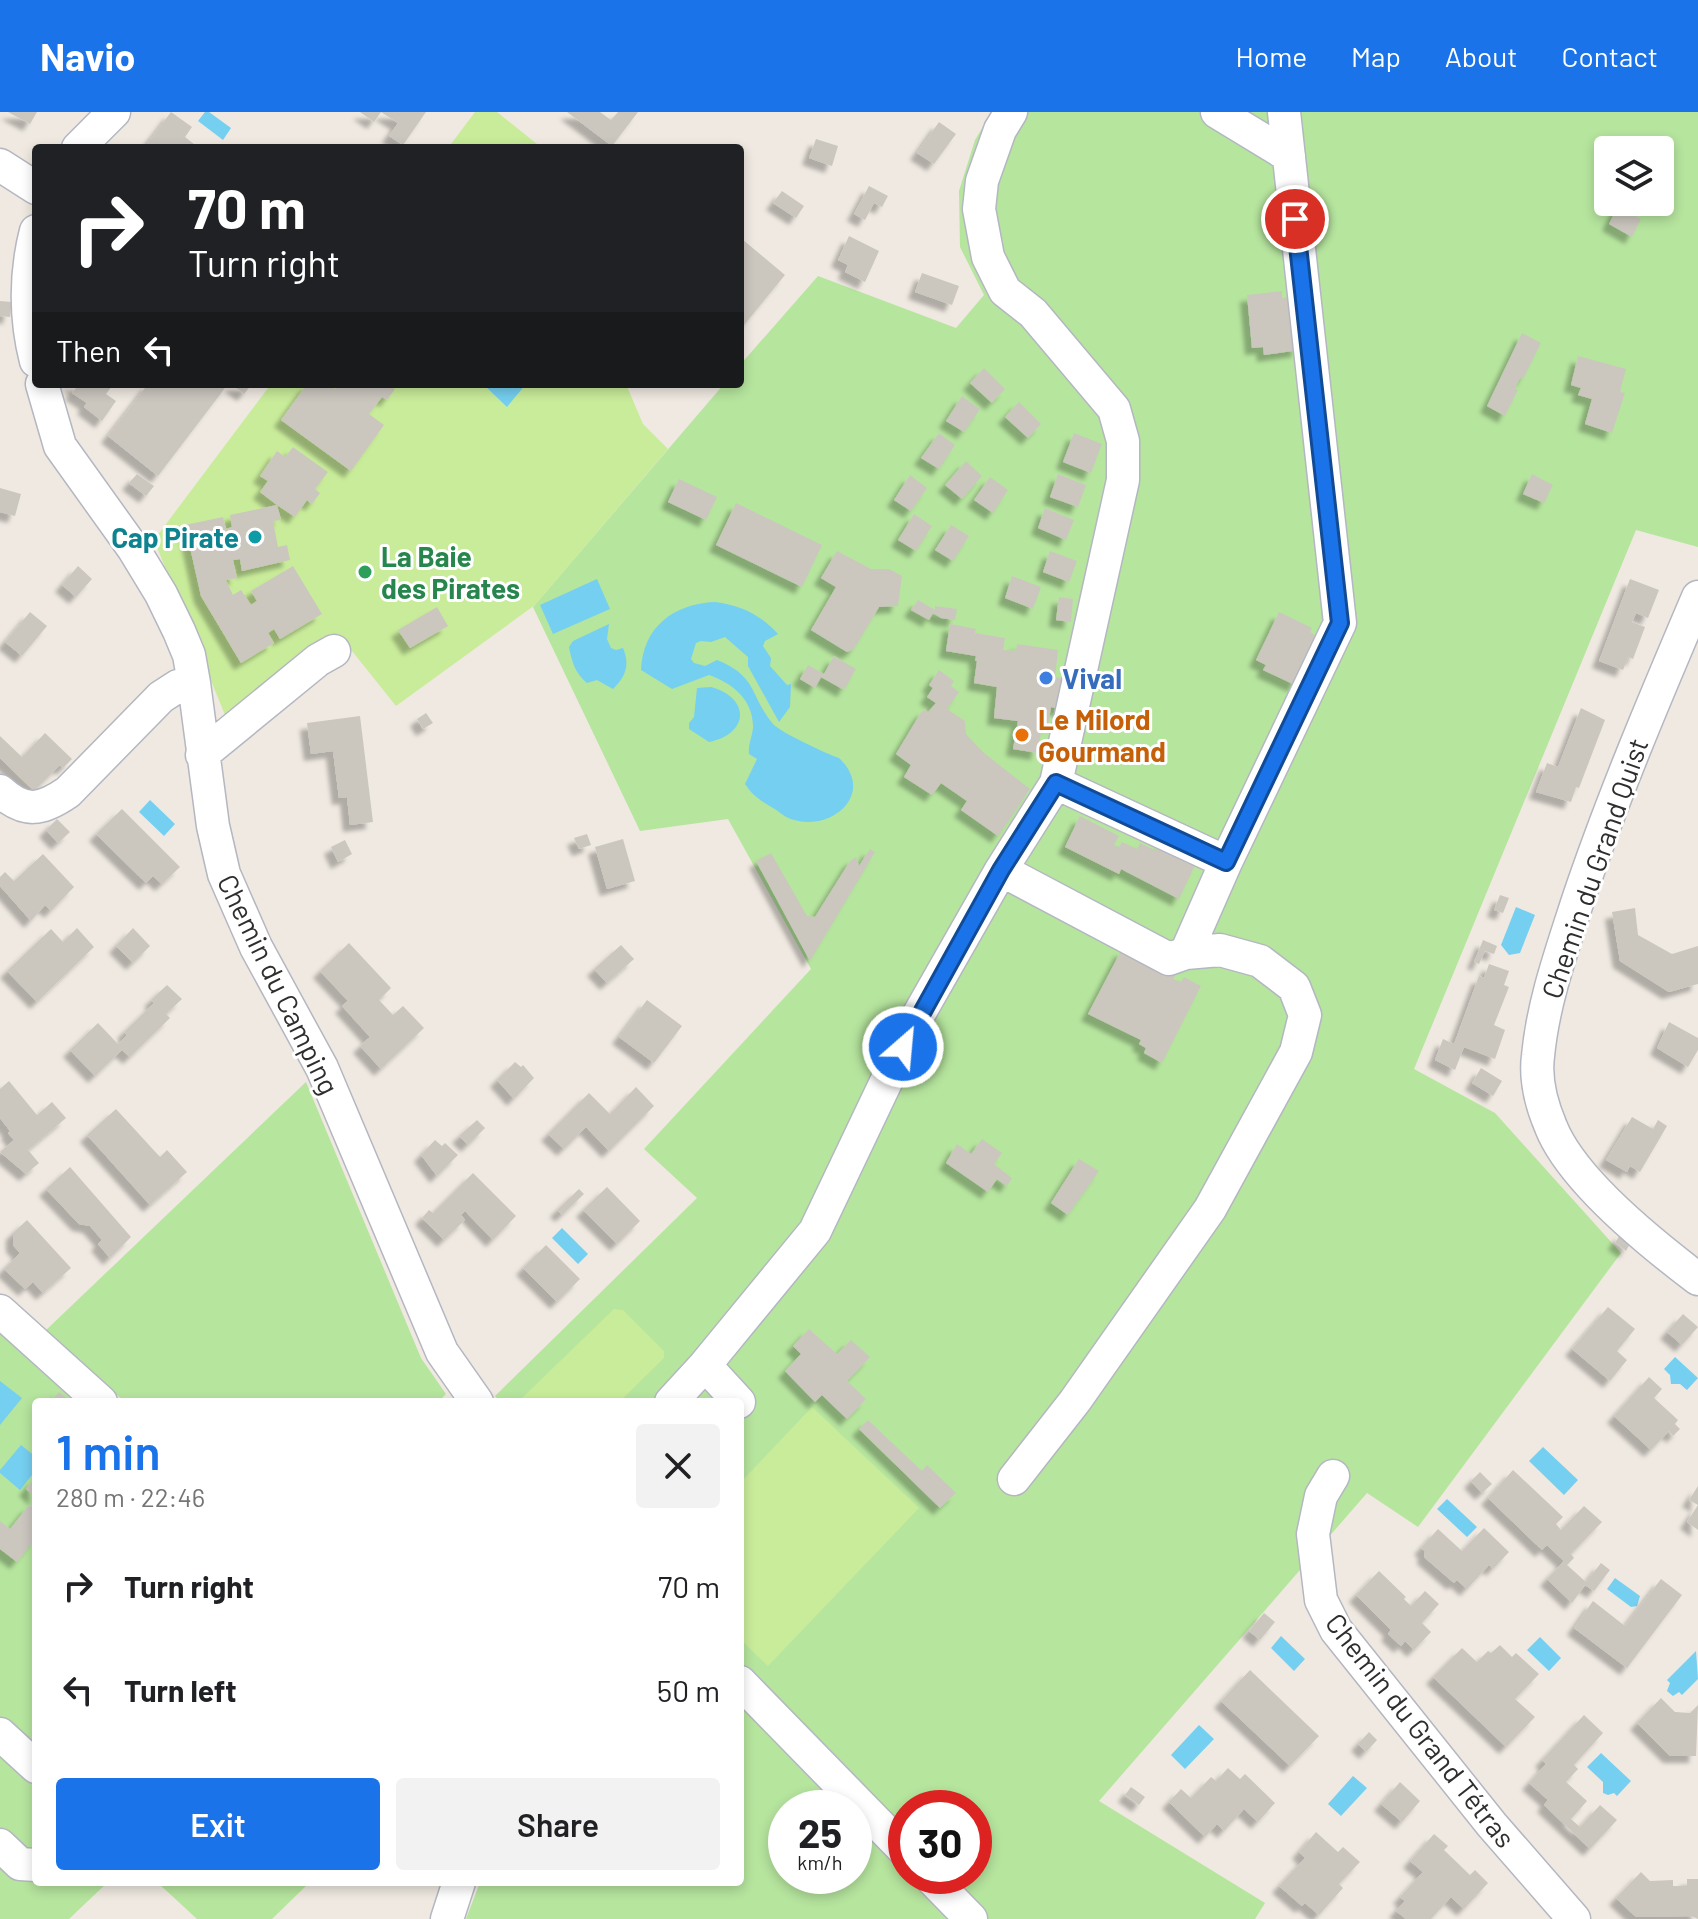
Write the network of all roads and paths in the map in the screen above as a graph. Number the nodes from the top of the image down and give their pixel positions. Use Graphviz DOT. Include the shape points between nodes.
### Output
graph roads {
  1 [pos="114,112"];
  2 [pos="1011,112"];
  3 [pos="1217,112"];
  4 [pos="1284,112"];
  5 [pos="82,144"];
  6 [pos="1289,156"];
  7 [pos="0,165"];
  8 [pos="32,185"];
  9 [pos="32,261"];
  10 [pos="32,346"];
  11 [pos="43,388"];
  12 [pos="1698,597"];
  13 [pos="334,651"];
  14 [pos="194,683"];
  15 [pos="202,755"];
  16 [pos="1056,783"];
  17 [pos="0,791"];
  18 [pos="1226,862"];
  19 [pos="1001,870"];
  20 [pos="1186,953"];
  21 [pos="1698,1279"];
  22 [pos="0,1311"];
  23 [pos="705,1365"];
  24 [pos="97,1398"];
  25 [pos="474,1398"];
  26 [pos="675,1398"];
  27 [pos="736,1398"];
  28 [pos="1333,1476"];
  29 [pos="1014,1479"];
  30 [pos="744,1686"];
  31 [pos="0,1734"];
  32 [pos="32,1763"];
  33 [pos="888,1834"];
  34 [pos="0,1845"];
  35 [pos="32,1865"];
  36 [pos="458,1886"];
  37 [pos="947,1894"];
  38 [pos="447,1919"];
  39 [pos="971,1919"];
  40 [pos="1574,1919"];
  1 -- 5 [label="street"];
  2 -- 16 [label="street" via="982,181 979,209 988,257 1005,291 1033,313 1114,409 1123,441 1123,480"];
  3 -- 6 [label="street"];
  4 -- 6 [label="street"];
  6 -- 18 [label="street" via="1340,623"];
  7 -- 8 [label="street"];
  9 -- 10 [label="street" via="27,299"];
  11 -- 14 [label="street, Chemin du Camping" via="60,446 161,594 189,655"];
  12 -- 21 [label="street, Chemin du Grand Quist" via="1594,854 1549,990 1537,1059 1539,1087 1557,1141 1622,1217"];
  13 -- 15 [label="street"];
  14 -- 15 [label="street, Chemin du Camping"];
  14 -- 17 [label="street" via="161,697 50,804 29,808"];
  15 -- 25 [label="street, Chemin du Camping" via="224,874 240,913 322,1068 442,1352"];
  16 -- 18 [label="street"];
  16 -- 19 [label="street"];
  18 -- 20 [label="street"];
  19 -- 20 [label="street" via="1169,959"];
  19 -- 23 [label="street" via="915,1021 815,1231"];
  20 -- 29 [label="street" via="1220,950 1260,961 1294,987 1305,1015 1296,1052 1210,1209"];
  22 -- 24 [label="street"];
  23 -- 26 [label="street"];
  23 -- 27 [label="street"];
  28 -- 40 [label="street, Chemin du Grand Tétras" via="1321,1496 1313,1534 1321,1600 1336,1630"];
  30 -- 33 [label="street"];
  31 -- 32 [label="street"];
  34 -- 35 [label="street" via="20,1864"];
  36 -- 38 [label="street"];
  37 -- 39 [label="street"];
}
